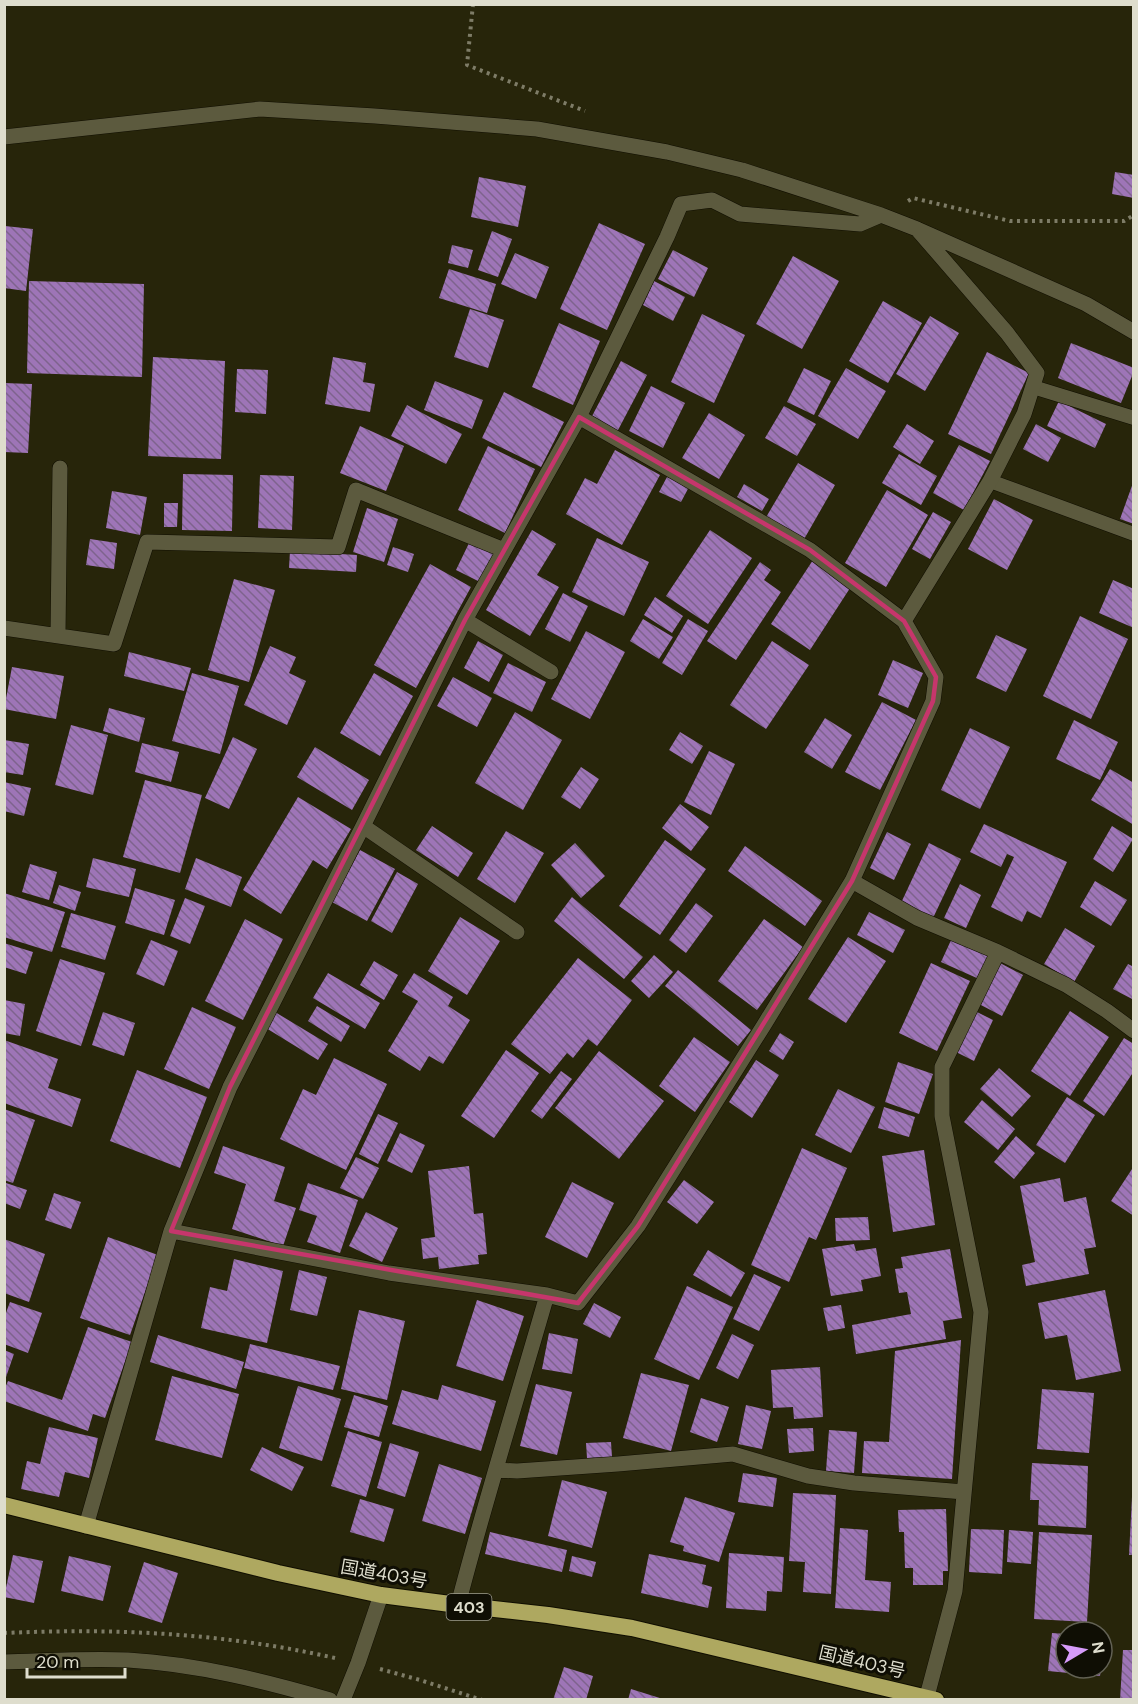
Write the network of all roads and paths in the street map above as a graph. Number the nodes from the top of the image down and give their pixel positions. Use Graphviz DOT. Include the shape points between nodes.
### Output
graph roads {
  1 [pos="473,4"];
  2 [pos="596,115"];
  3 [pos="4,137"];
  4 [pos="881,215"];
  5 [pos="1134,215"];
  6 [pos="917,229"];
  7 [pos="1134,332"];
  8 [pos="1033,387"];
  9 [pos="579,417"];
  10 [pos="1134,418"];
  11 [pos="60,468"];
  12 [pos="990,482"];
  13 [pos="1134,534"];
  14 [pos="504,550"];
  15 [pos="465,621"];
  16 [pos="904,621"];
  17 [pos="4,628"];
  18 [pos="58,635"];
  19 [pos="551,672"];
  20 [pos="363,826"];
  21 [pos="852,881"];
  22 [pos="517,932"];
  23 [pos="998,952"];
  24 [pos="1134,1031"];
  25 [pos="171,1231"];
  26 [pos="547,1295"];
  27 [pos="497,1470"];
  28 [pos="964,1492"];
  29 [pos="4,1505"];
  30 [pos="86,1526"];
  31 [pos="381,1595"];
  32 [pos="458,1605"];
  33 [pos="4,1633"];
  34 [pos="4,1662"];
  35 [pos="358,1663"];
  36 [pos="930,1699"];
  37 [pos="330,1700"];
  38 [pos="343,1700"];
  39 [pos="482,1700"];
  1 -- 2 [label="path" via="467,65"];
  3 -- 4 [label="street" via="260,109 526,128 667,152 742,170"];
  4 -- 5 [label="path" via="913,198 1010,221 1124,221"];
  4 -- 6 [label="street"];
  4 -- 9 [label="street" via="860,224 740,214 712,200 681,204"];
  6 -- 7 [label="street" via="1086,304"];
  6 -- 8 [label="street" via="1037,373"];
  8 -- 10 [label="lane"];
  8 -- 12 [label="street"];
  9 -- 14 [label="street"];
  9 -- 16 [label="street" via="810,550"];
  11 -- 18 [label="street"];
  12 -- 13 [label="lane"];
  12 -- 16 [label="street"];
  14 -- 15 [label="street"];
  14 -- 18 [label="street" via="356,490 338,547 147,542 114,644"];
  15 -- 19 [label="street"];
  15 -- 20 [label="street"];
  16 -- 21 [label="street" via="936,677 933,701"];
  17 -- 18 [label="street"];
  20 -- 22 [label="street"];
  20 -- 25 [label="street" via="230,1087"];
  21 -- 23 [label="street" via="917,918"];
  21 -- 26 [label="street" via="638,1226 578,1303"];
  23 -- 24 [label="street" via="1065,985"];
  23 -- 28 [label="street" via="942,1067 942,1116 981,1312"];
  25 -- 26 [label="street" via="389,1273"];
  25 -- 30 [label="street"];
  26 -- 27 [label="street"];
  27 -- 28 [label="street" via="733,1454 808,1476 854,1484"];
  27 -- 32 [label="street"];
  28 -- 36 [label="street" via="955,1592"];
  29 -- 30 [label="highway, 国道403号 / 403"];
  30 -- 31 [label="highway, 国道403号 / 403"];
  31 -- 32 [label="highway, 国道403号 / 403"];
  31 -- 35 [label="street"];
  32 -- 36 [label="highway, 国道403号 / 403" via="632,1628"];
  33 -- 35 [label="path" via="147,1632 285,1647"];
  34 -- 37 [label="street" via="129,1660 262,1681"];
  35 -- 38 [label="street"];
  35 -- 39 [label="path"];
}
